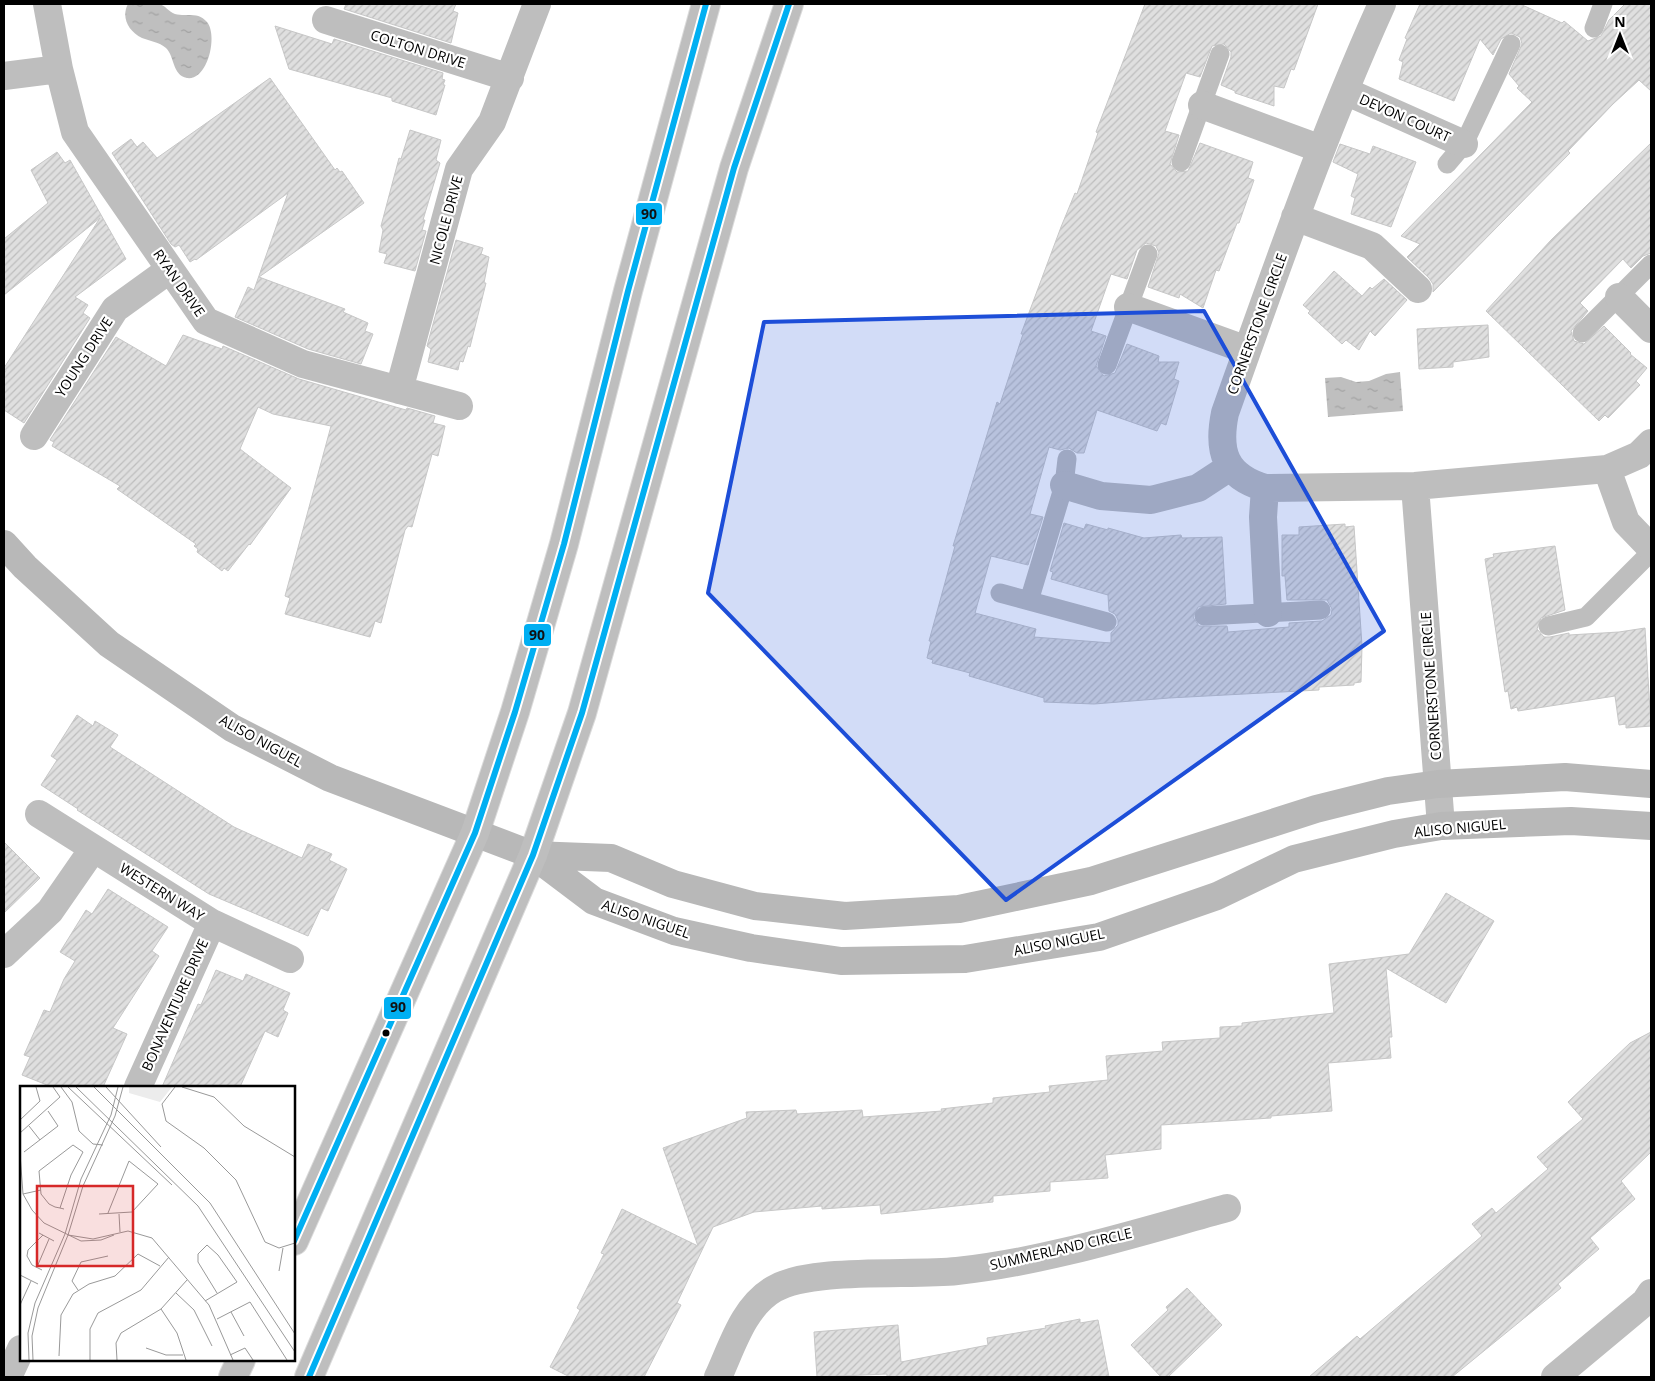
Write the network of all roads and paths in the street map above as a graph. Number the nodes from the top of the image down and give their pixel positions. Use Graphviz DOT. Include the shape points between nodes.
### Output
graph roads {
  1 [pos="46,4"];
  2 [pos="537,4"];
  3 [pos="706,4"];
  4 [pos="789,4"];
  5 [pos="1382,4"];
  6 [pos="1603,4"];
  7 [pos="326,20"];
  8 [pos="1594,28"];
  9 [pos="1511,44"];
  10 [pos="1220,54"];
  11 [pos="59,69"];
  12 [pos="4,76"];
  13 [pos="510,78"];
  14 [pos="1345,91"];
  15 [pos="1202,105"];
  16 [pos="1464,144"];
  17 [pos="1322,149"];
  18 [pos="1181,162"];
  19 [pos="1447,164"];
  20 [pos="1296,217"];
  21 [pos="1148,254"];
  22 [pos="1651,264"];
  23 [pos="169,270"];
  24 [pos="1418,289"];
  25 [pos="1619,297"];
  26 [pos="1128,307"];
  27 [pos="1651,329"];
  28 [pos="1582,334"];
  29 [pos="1247,350"];
  30 [pos="1107,365"];
  31 [pos="400,390"];
  32 [pos="459,406"];
  33 [pos="34,436"];
  34 [pos="1651,443"];
  35 [pos="1230,467"];
  36 [pos="1607,469"];
  37 [pos="1066,472"];
  38 [pos="1415,486"];
  39 [pos="1265,488"];
  40 [pos="4,544"];
  41 [pos="1651,548"];
  42 [pos="1651,552"];
  43 [pos="1000,593"];
  44 [pos="1029,600"];
  45 [pos="1321,610"];
  46 [pos="1268,613"];
  47 [pos="1204,616"];
  48 [pos="1107,622"];
  49 [pos="1548,626"];
  50 [pos="1438,784"];
  51 [pos="1651,784"];
  52 [pos="39,814"];
  53 [pos="1441,826"];
  54 [pos="1651,826"];
  55 [pos="475,833"];
  56 [pos="93,849"];
  57 [pos="533,855"];
  58 [pos="212,923"];
  59 [pos="4,954"];
  60 [pos="290,959"];
  61 [pos="138,1086"];
  62 [pos="1227,1208"];
  63 [pos="295,1239"];
  64 [pos="1651,1293"];
  65 [pos="20,1351"];
  66 [pos="241,1361"];
  67 [pos="8,1377"];
  68 [pos="233,1377"];
  69 [pos="309,1377"];
  70 [pos="718,1377"];
  71 [pos="1555,1377"];
  1 -- 11 [label="street, RYAN DRIVE"];
  2 -- 13 [label="street, NICOLE DRIVE"];
  3 -- 55 [label="street" via="564,544 515,712"];
  4 -- 57 [label="street" via="734,168 582,713"];
  5 -- 14 [label="street, CORNERSTONE CIRCLE"];
  6 -- 8 [label="lane"];
  7 -- 13 [label="street, COLTON DRIVE"];
  9 -- 16 [label="lane"];
  10 -- 15 [label="lane"];
  11 -- 12 [label="street"];
  11 -- 23 [label="street, RYAN DRIVE" via="74,132"];
  13 -- 31 [label="street, NICOLE DRIVE" via="492,122 460,169"];
  14 -- 16 [label="street, DEVON COURT"];
  14 -- 17 [label="street, CORNERSTONE CIRCLE"];
  15 -- 17 [label="street"];
  15 -- 18 [label="lane"];
  16 -- 19 [label="lane"];
  17 -- 20 [label="street, CORNERSTONE CIRCLE"];
  20 -- 24 [label="street" via="1372,246"];
  20 -- 29 [label="street, CORNERSTONE CIRCLE"];
  21 -- 26 [label="lane"];
  22 -- 25 [label="lane"];
  23 -- 31 [label="street, RYAN DRIVE" via="206,321 303,364"];
  23 -- 33 [label="street, YOUNG DRIVE" via="115,309"];
  25 -- 27 [label="street"];
  25 -- 28 [label="lane"];
  26 -- 29 [label="street"];
  26 -- 30 [label="lane"];
  29 -- 35 [label="street, CORNERSTONE CIRCLE" via="1221,433"];
  31 -- 32 [label="street, RYAN DRIVE"];
  34 -- 36 [label="street" via="1639,455"];
  35 -- 37 [label="street" via="1198,488 1151,500 1100,496"];
  35 -- 39 [label="street" via="1246,482"];
  36 -- 38 [label="street"];
  36 -- 41 [label="street" via="1626,522"];
  37 -- 44 [label="lane"];
  38 -- 39 [label="street"];
  38 -- 50 [label="street, CORNERSTONE CIRCLE"];
  39 -- 46 [label="street" via="1263,517"];
  40 -- 55 [label="street, ALISO NIGUEL" via="109,644 232,728 330,778"];
  42 -- 49 [label="lane" via="1586,617"];
  43 -- 44 [label="lane"];
  44 -- 48 [label="lane"];
  45 -- 46 [label="lane"];
  46 -- 47 [label="lane"];
  50 -- 51 [label="street, ALISO NIGUEL" via="1565,777"];
  50 -- 53 [label="street, CORNERSTONE CIRCLE"];
  50 -- 57 [label="street, ALISO NIGUEL" via="1388,791 1316,809 1091,881 959,909 845,916 755,906 673,884 611,858"];
  52 -- 56 [label="street, WESTERN WAY"];
  53 -- 54 [label="street, ALISO NIGUEL" via="1571,821"];
  53 -- 57 [label="street, ALISO NIGUEL" via="1294,859 1217,896 1099,937 965,959 841,961 751,948 674,931 594,901"];
  55 -- 57 [label="street, ALISO NIGUEL"];
  55 -- 63 [label="street"];
  56 -- 58 [label="street, WESTERN WAY"];
  56 -- 59 [label="street" via="50,911"];
  57 -- 69 [label="street"];
  58 -- 60 [label="street, WESTERN WAY"];
  58 -- 61 [label="street, BONAVENTURE DRIVE"];
  62 -- 70 [label="street, SUMMERLAND CIRCLE" via="1029,1259 957,1271 811,1277 774,1289 748,1313"];
  64 -- 71 [label="street" via="1645,1302"];
  65 -- 67 [label="street"];
  66 -- 68 [label="street"];
}
